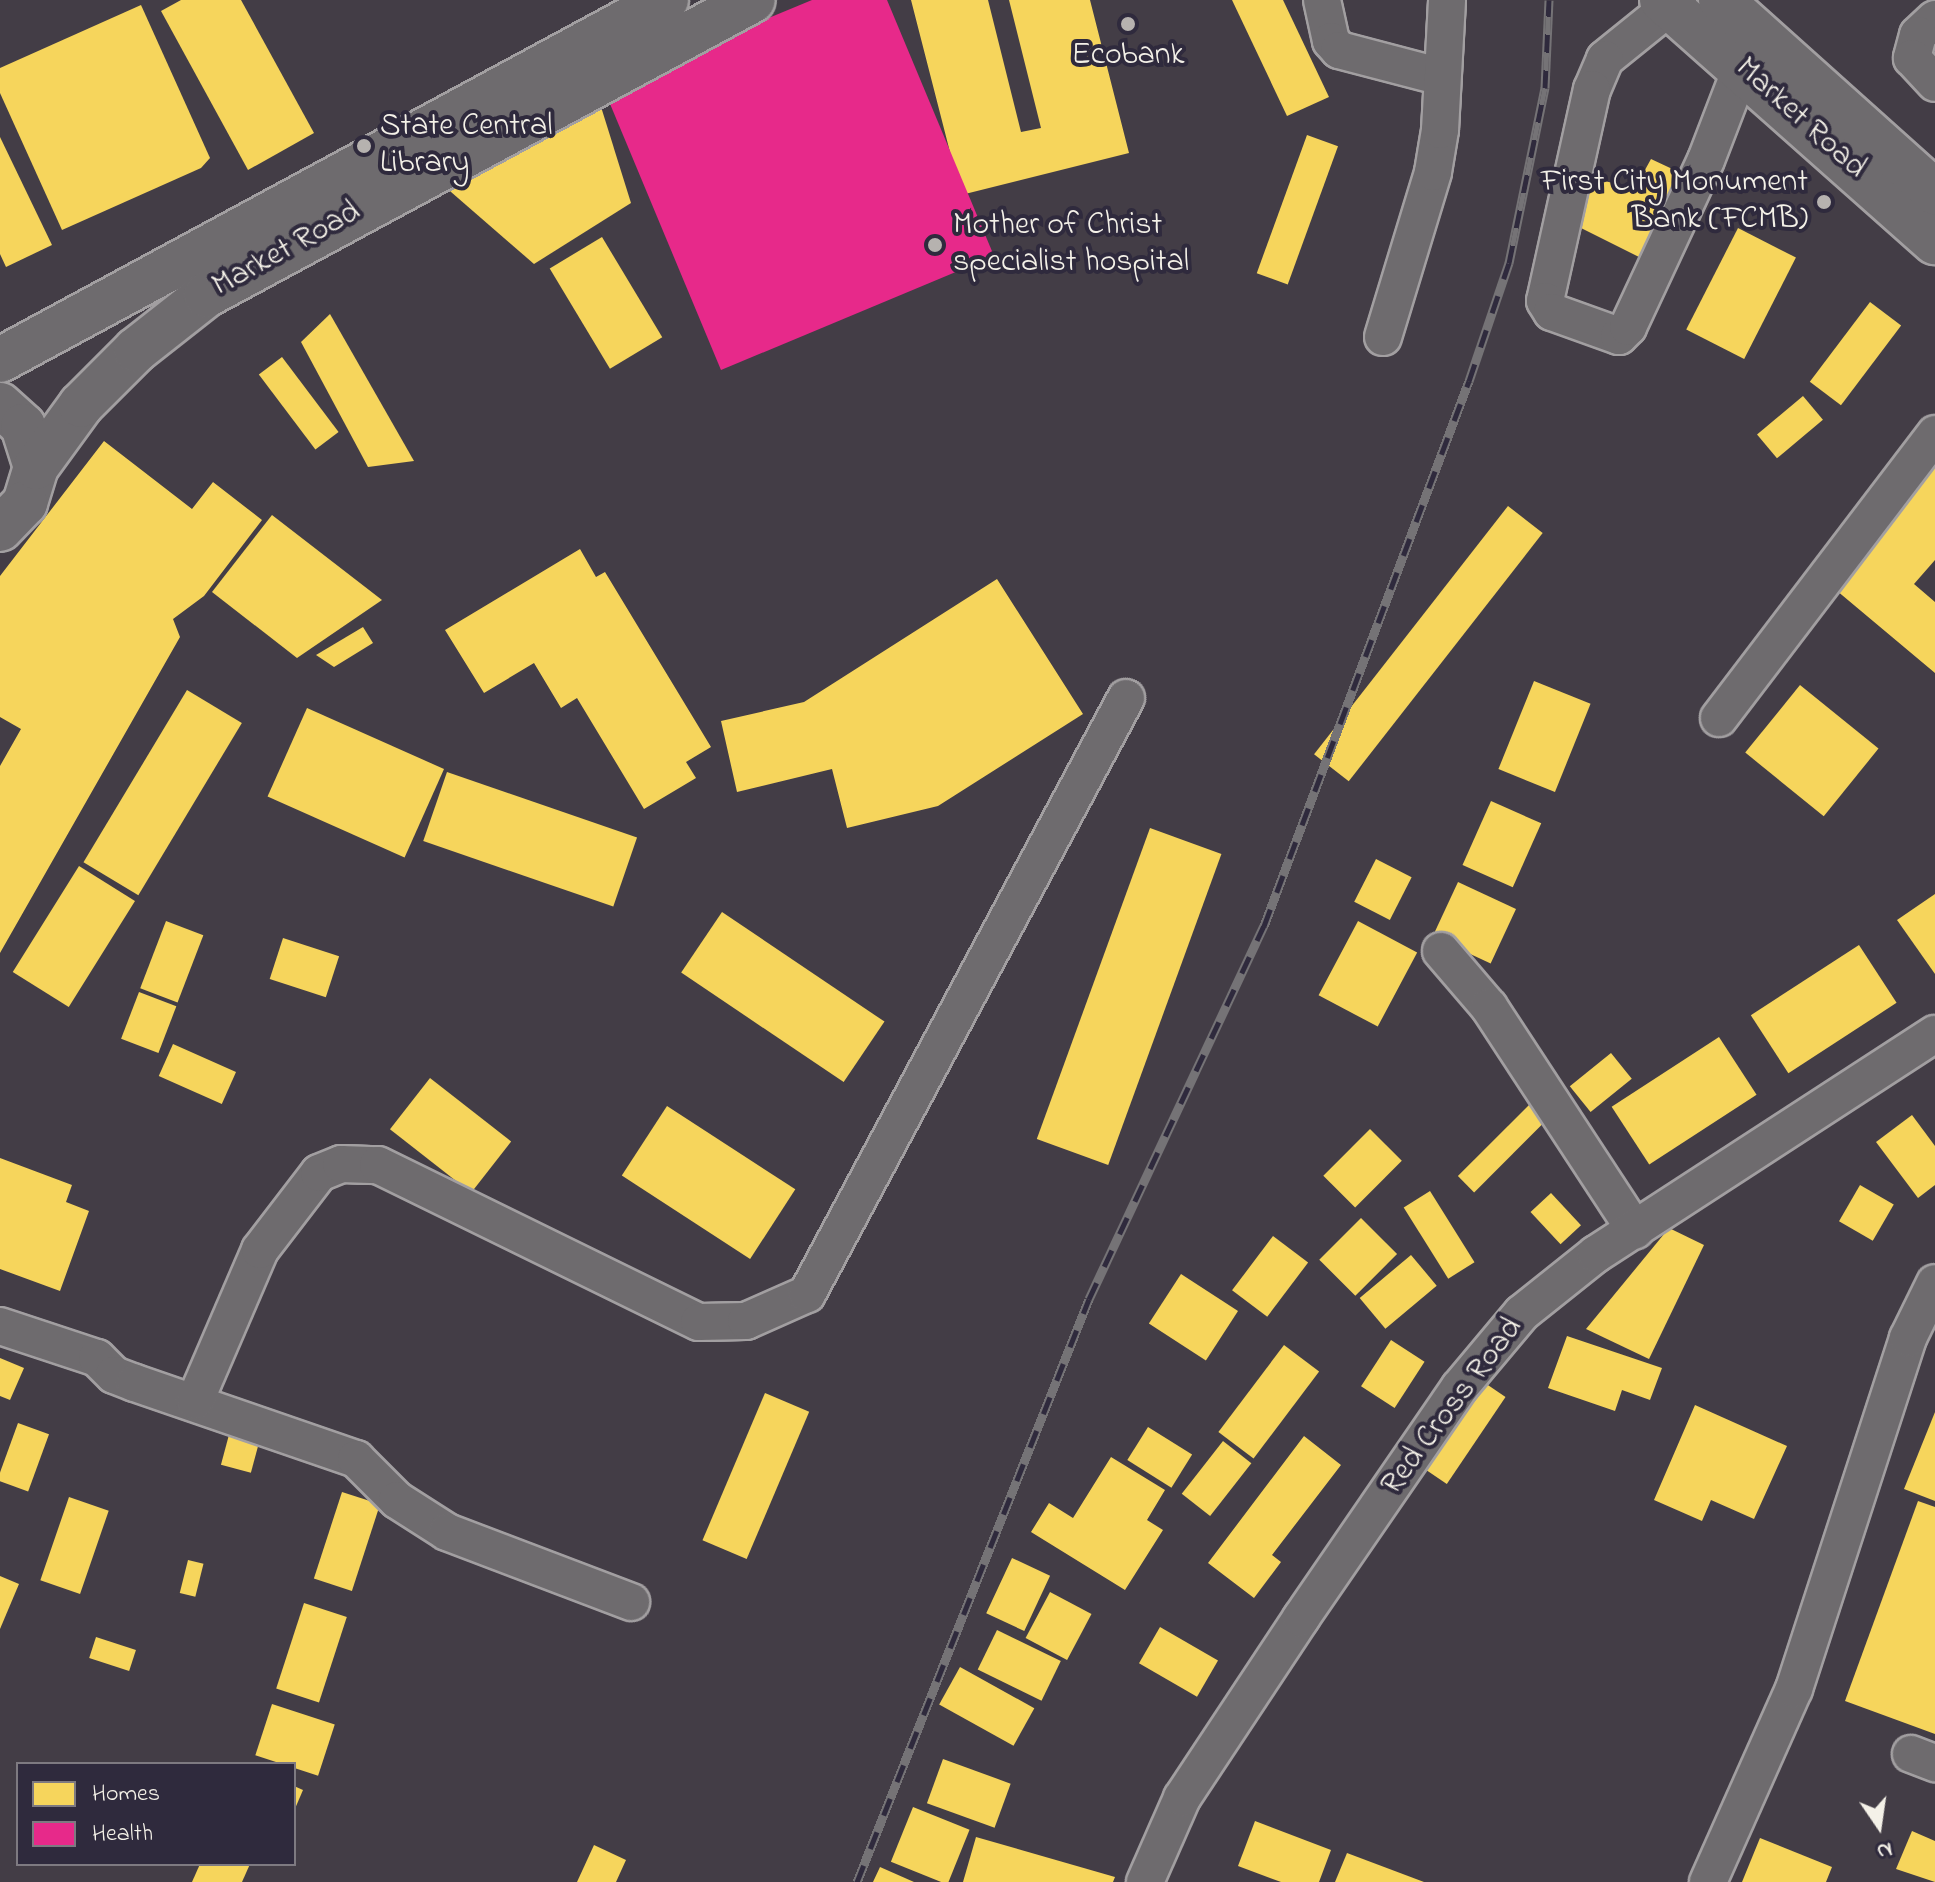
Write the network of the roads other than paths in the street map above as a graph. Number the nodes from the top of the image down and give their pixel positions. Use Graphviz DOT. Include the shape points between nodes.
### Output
graph roads {
  1 [pos="666,0"];
  2 [pos="753,0"];
  3 [pos="1322,0"];
  4 [pos="1447,0"];
  5 [pos="1721,0"];
  6 [pos="1670,2"];
  7 [pos="1935,19"];
  8 [pos="1742,66"];
  9 [pos="1442,77"];
  10 [pos="1935,83"];
  11 [pos="1935,192"];
  12 [pos="1935,242"];
  13 [pos="1383,337"];
  14 [pos="0,360"];
  15 [pos="0,405"];
  16 [pos="1935,434"];
  17 [pos="36,467"];
  18 [pos="0,529"];
  19 [pos="1126,698"];
  20 [pos="1719,718"];
  21 [pos="1441,951"];
  22 [pos="1935,1034"];
  23 [pos="1635,1230"];
  24 [pos="1935,1283"];
  25 [pos="0,1326"];
  26 [pos="195,1401"];
  27 [pos="631,1602"];
  28 [pos="1145,1882"];
  29 [pos="1708,1882"];
  1 -- 14 [label="main road, Market Road"];
  2 -- 17 [label="main road, Market Road" via="206,295 136,350 81,405"];
  3 -- 9 [label="street" via="1331,41 1339,50"];
  4 -- 9 [label="street"];
  5 -- 11 [label="main road, Market Road"];
  6 -- 8 [label="main road, Market Road"];
  6 -- 8 [label="street" via="1605,59 1592,89 1545,301 1552,312 1619,336 1628,327 1706,160"];
  7 -- 10 [label="street" via="1918,35 1912,58"];
  8 -- 12 [label="main road, Market Road"];
  9 -- 13 [label="street" via="1433,172"];
  15 -- 17 [label="main road" via="23,426"];
  16 -- 20 [label="street"];
  17 -- 18 [label="main road, Market Road" via="25,503"];
  19 -- 26 [label="street" via="807,1294 746,1321 699,1322 378,1165 341,1164 319,1173 260,1250"];
  21 -- 23 [label="street" via="1489,1007"];
  22 -- 23 [label="street, Red Cross Road"];
  23 -- 28 [label="street, Red Cross Road" via="1522,1313 1459,1388 1182,1798"];
  24 -- 29 [label="street" via="1908,1338 1794,1689"];
  25 -- 26 [label="street" via="97,1358 114,1375"];
  26 -- 27 [label="street" via="356,1459 397,1500 447,1532"];
}
